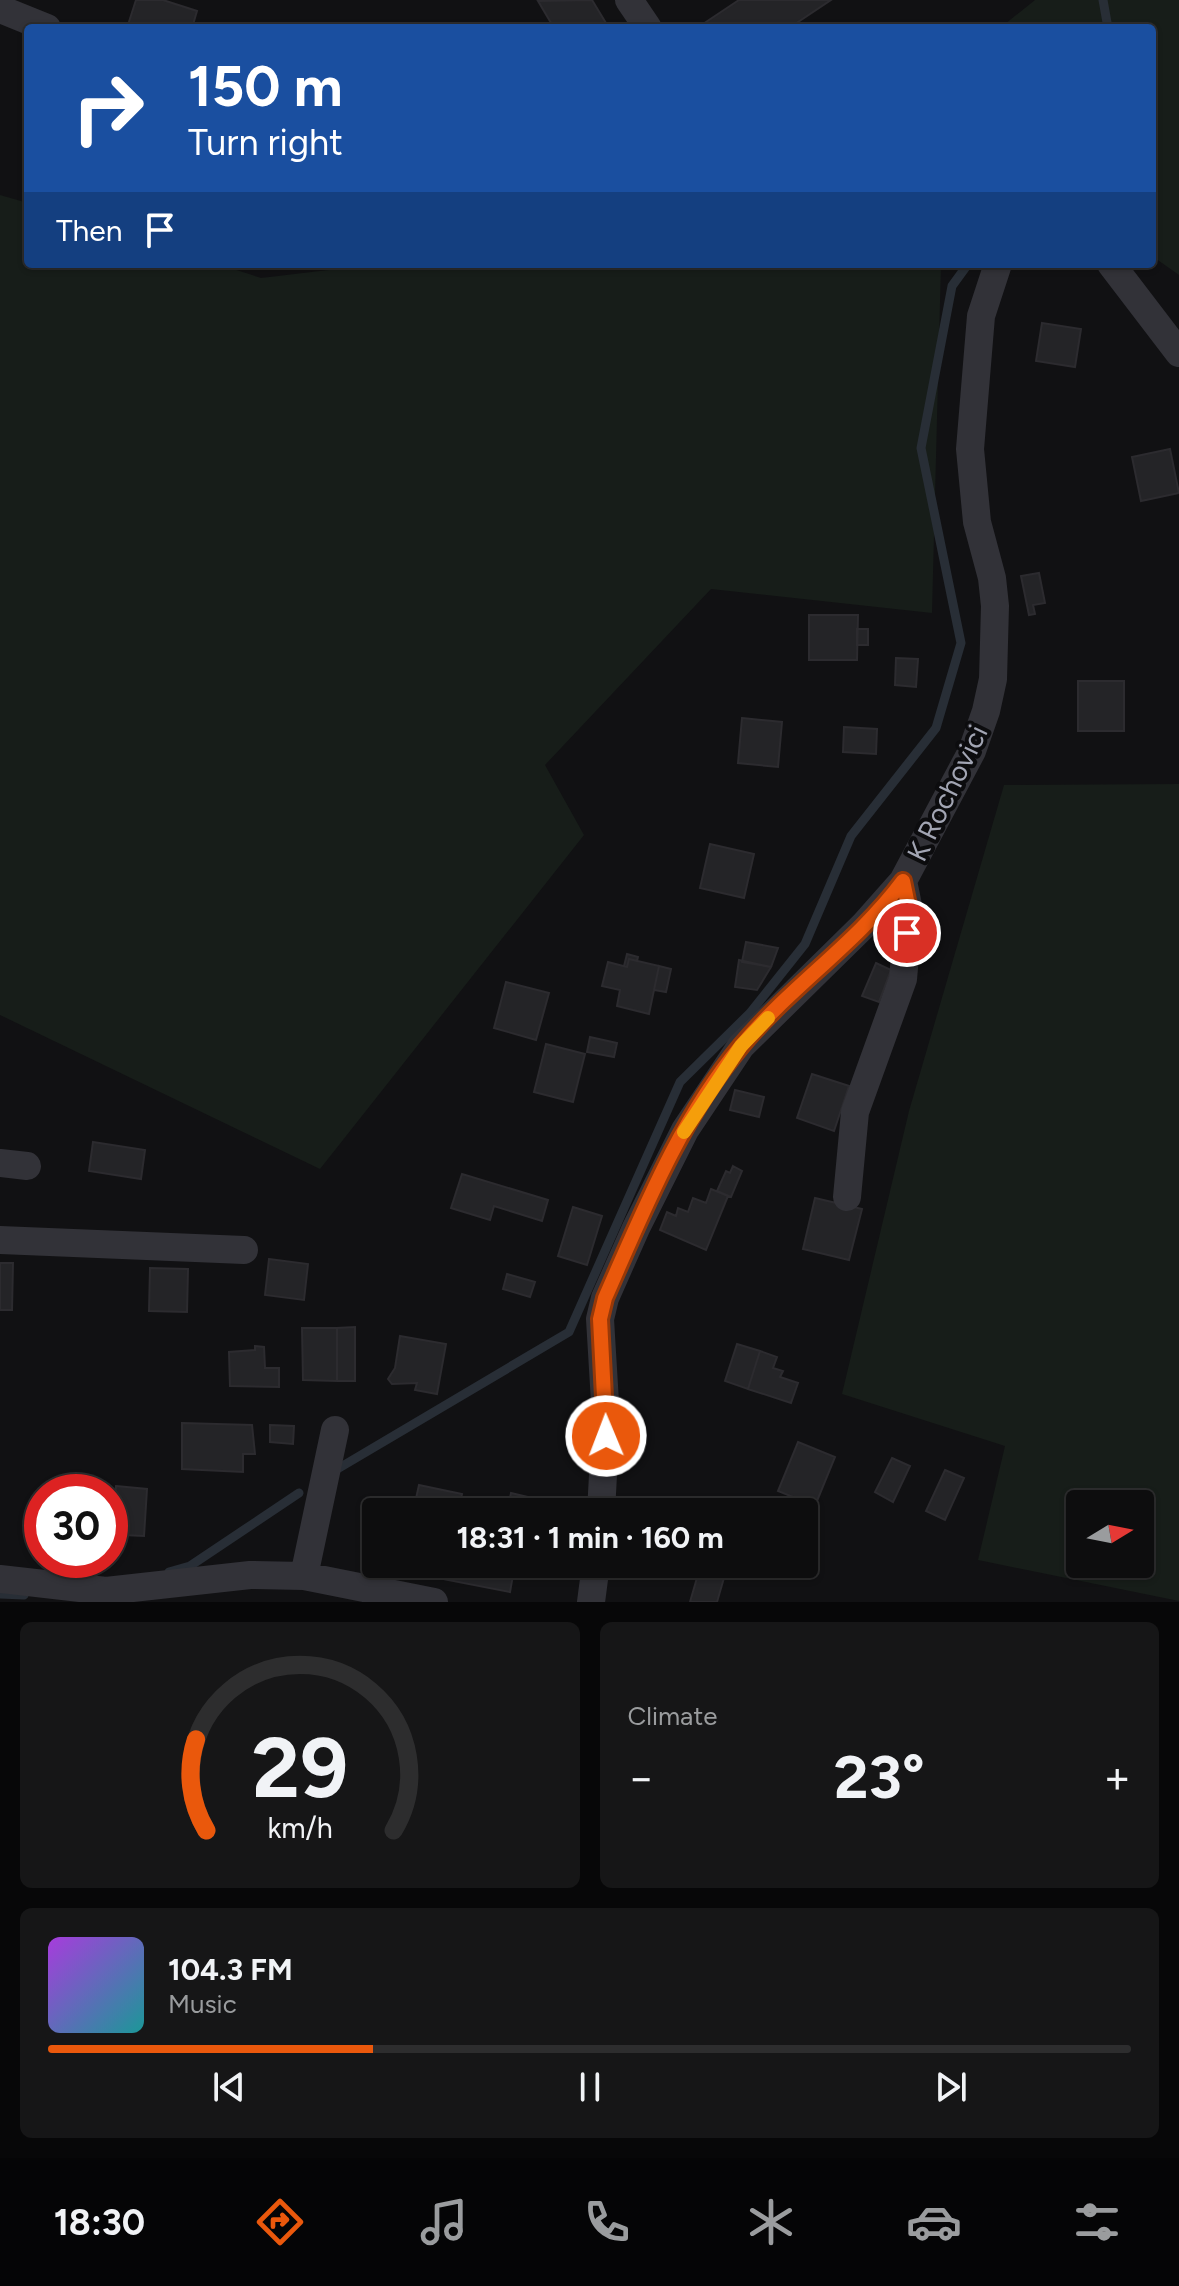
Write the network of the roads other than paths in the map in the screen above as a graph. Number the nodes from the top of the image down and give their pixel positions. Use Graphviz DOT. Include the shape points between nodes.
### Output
graph roads {
  1 [pos="629,0"];
  2 [pos="0,9"];
  3 [pos="37,24"];
  4 [pos="645,24"];
  5 [pos="997,268"];
  6 [pos="1114,268"];
  7 [pos="1179,353"];
  8 [pos="903,881"];
  9 [pos="847,1197"];
  10 [pos="0,1240"];
  11 [pos="244,1250"];
  12 [pos="335,1430"];
  13 [pos="602,1498"];
  14 [pos="304,1576"];
  15 [pos="594,1578"];
  16 [pos="0,1579"];
  17 [pos="191,1591"];
  18 [pos="390,1596"];
  19 [pos="434,1602"];
  20 [pos="591,1602"];
  1 -- 4 [label="street"];
  2 -- 3 [label="street"];
  5 -- 8 [label="street, K Rochovici" via="981,316 970,449 977,522 992,578 993,679 972,751"];
  6 -- 7 [label="street"];
  8 -- 9 [label="street" via="909,910 903,979 855,1112"];
  8 -- 13 [label="street, K Rochovici" via="741,1046 685,1130 636,1228 600,1319 606,1419"];
  10 -- 11 [label="street"];
  12 -- 14 [label="street"];
  14 -- 17 [label="street" via="250,1575"];
  14 -- 18 [label="street"];
  15 -- 20 [label="street"];
  16 -- 17 [label="street" via="106,1591"];
  18 -- 19 [label="street"];
}
